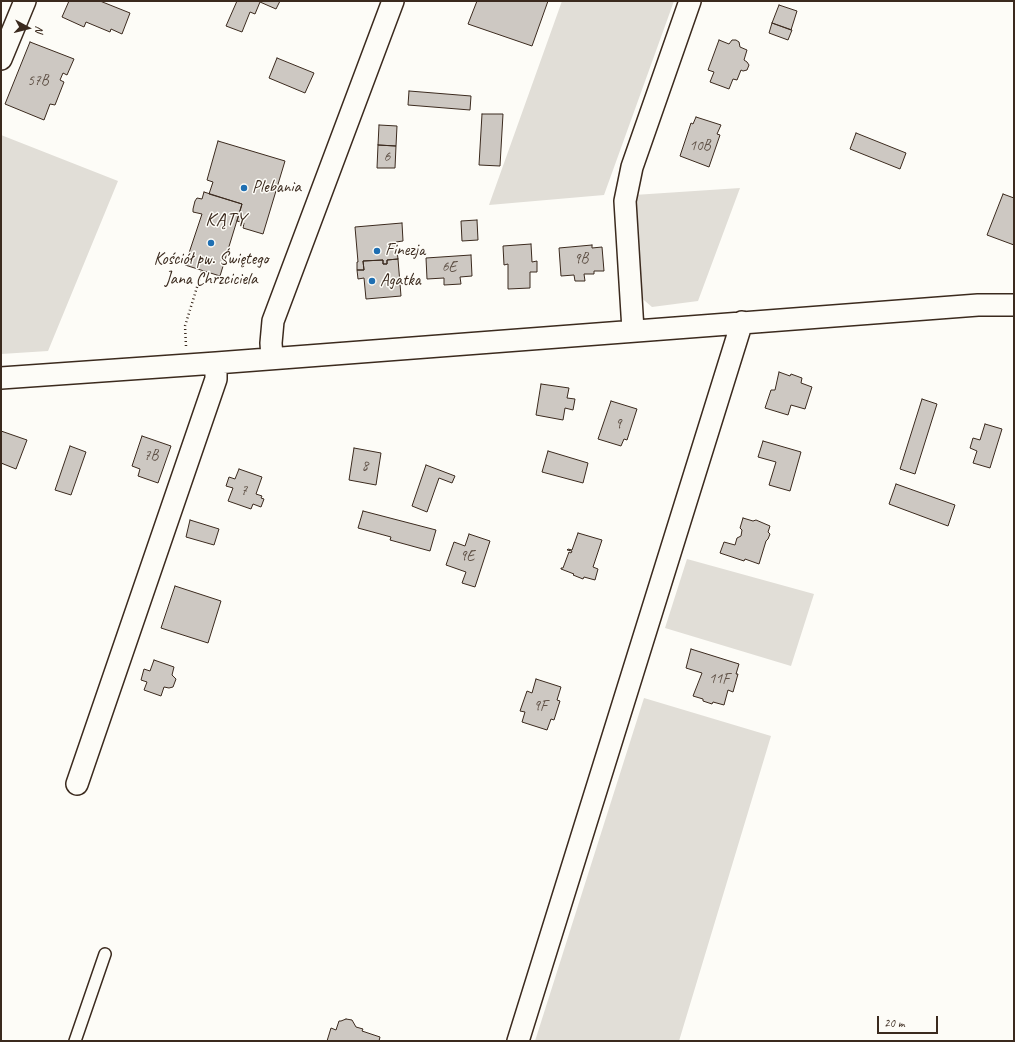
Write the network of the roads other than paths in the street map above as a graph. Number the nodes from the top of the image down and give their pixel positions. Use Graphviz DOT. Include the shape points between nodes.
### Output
graph roads {
  1 [pos="25,1"];
  2 [pos="393,1"];
  3 [pos="690,1"];
  4 [pos="1,59"];
  5 [pos="1014,305"];
  6 [pos="742,322"];
  7 [pos="633,330"];
  8 [pos="272,358"];
  9 [pos="216,363"];
  10 [pos="1,378"];
  11 [pos="77,784"];
  12 [pos="105,954"];
  13 [pos="75,1041"];
  14 [pos="518,1041"];
  1 -- 4 [label="street"];
  2 -- 8 [label="street" via="273,321"];
  3 -- 7 [label="street" via="632,167 625,201"];
  5 -- 6 [label="street" via="978,304"];
  6 -- 7 [label="street"];
  6 -- 14 [label="street"];
  7 -- 8 [label="street"];
  8 -- 9 [label="street"];
  9 -- 10 [label="street"];
  9 -- 11 [label="street" via="216,379"];
  12 -- 13 [label="lane"];
}
